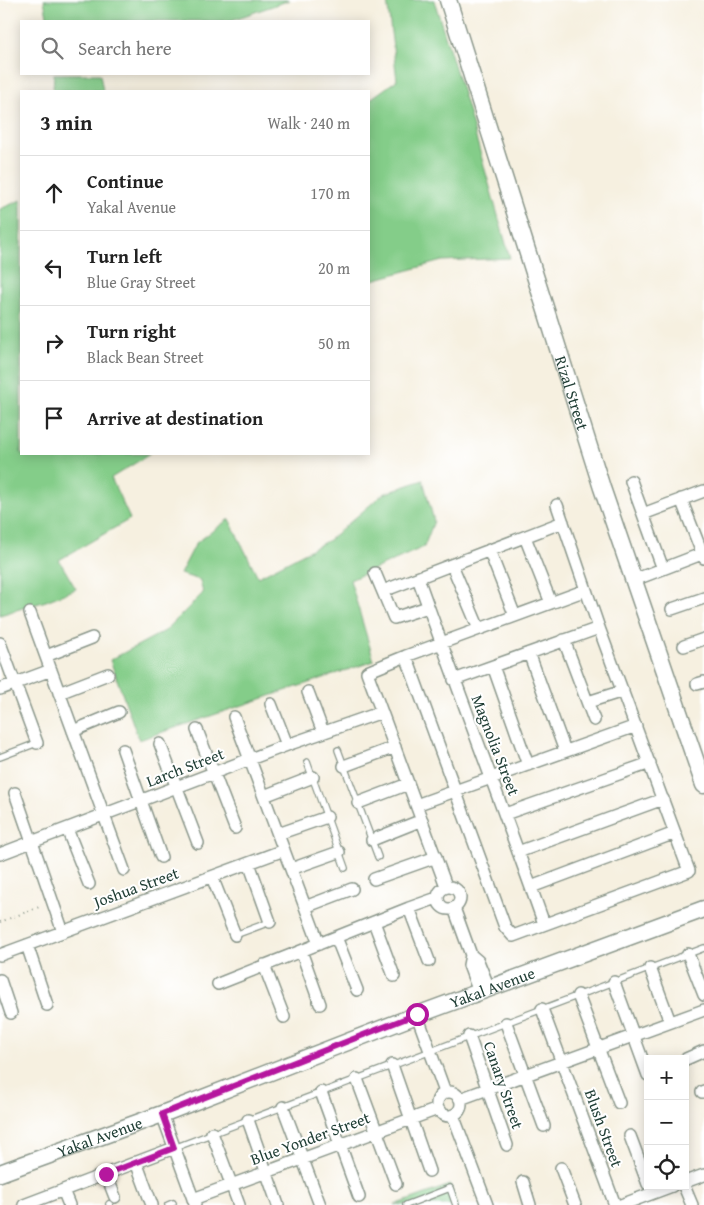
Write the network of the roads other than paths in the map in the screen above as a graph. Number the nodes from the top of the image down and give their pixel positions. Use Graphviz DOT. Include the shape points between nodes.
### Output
graph roads {
  1 [pos="448,0"];
  2 [pos="631,481"];
  3 [pos="704,491"];
  4 [pos="681,499"];
  5 [pos="557,505"];
  6 [pos="644,514"];
  7 [pos="562,522"];
  8 [pos="525,537"];
  9 [pos="489,550"];
  10 [pos="704,555"];
  11 [pos="452,565"];
  12 [pos="663,569"];
  13 [pos="375,573"];
  14 [pos="418,578"];
  15 [pos="634,580"];
  16 [pos="586,590"];
  17 [pos="383,591"];
  18 [pos="704,598"];
  19 [pos="551,603"];
  20 [pos="428,607"];
  21 [pos="672,609"];
  22 [pos="30,613"];
  23 [pos="514,616"];
  24 [pos="599,628"];
  25 [pos="479,630"];
  26 [pos="92,638"];
  27 [pos="704,639"];
  28 [pos="564,640"];
  29 [pos="0,643"];
  30 [pos="441,643"];
  31 [pos="684,646"];
  32 [pos="529,653"];
  33 [pos="46,656"];
  34 [pos="406,656"];
  35 [pos="494,666"];
  36 [pos="51,670"];
  37 [pos="108,674"];
  38 [pos="454,680"];
  39 [pos="15,684"];
  40 [pos="0,689"];
  41 [pos="623,691"];
  42 [pos="308,692"];
  43 [pos="59,693"];
  44 [pos="588,702"];
  45 [pos="271,704"];
  46 [pos="119,712"];
  47 [pos="382,712"];
  48 [pos="234,717"];
  49 [pos="594,720"];
  50 [pos="636,726"];
  51 [pos="197,730"];
  52 [pos="73,731"];
  53 [pos="323,732"];
  54 [pos="37,743"];
  55 [pos="160,744"];
  56 [pos="287,745"];
  57 [pos="395,747"];
  58 [pos="123,750"];
  59 [pos="338,750"];
  60 [pos="565,751"];
  61 [pos="0,757"];
  62 [pos="250,760"];
  63 [pos="307,762"];
  64 [pos="650,763"];
  65 [pos="528,765"];
  66 [pos="344,766"];
  67 [pos="214,774"];
  68 [pos="313,777"];
  69 [pos="492,778"];
  70 [pos="408,784"];
  71 [pos="704,785"];
  72 [pos="176,788"];
  73 [pos="455,792"];
  74 [pos="15,793"];
  75 [pos="264,796"];
  76 [pos="663,799"];
  77 [pos="142,801"];
  78 [pos="358,803"];
  79 [pos="416,805"];
  80 [pos="505,814"];
  81 [pos="103,815"];
  82 [pos="327,817"];
  83 [pos="422,820"];
  84 [pos="235,828"];
  85 [pos="67,829"];
  86 [pos="675,833"];
  87 [pos="278,834"];
  88 [pos="372,840"];
  89 [pos="33,842"];
  90 [pos="198,842"];
  91 [pos="284,850"];
  92 [pos="340,852"];
  93 [pos="518,852"];
  94 [pos="0,854"];
  95 [pos="161,857"];
  96 [pos="378,857"];
  97 [pos="436,857"];
  98 [pos="249,863"];
  99 [pos="345,868"];
  100 [pos="291,869"];
  101 [pos="124,870"];
  102 [pos="212,877"];
  103 [pos="374,879"];
  104 [pos="89,884"];
  105 [pos="446,886"];
  106 [pos="531,887"];
  107 [pos="352,889"];
  108 [pos="437,898"];
  109 [pos="305,907"];
  110 [pos="409,908"];
  111 [pos="454,908"];
  112 [pos="704,909"];
  113 [pos="270,922"];
  114 [pos="374,922"];
  115 [pos="544,924"];
  116 [pos="64,932"];
  117 [pos="235,935"];
  118 [pos="336,937"];
  119 [pos="319,944"];
  120 [pos="26,945"];
  121 [pos="704,948"];
  122 [pos="301,951"];
  123 [pos="688,954"];
  124 [pos="0,955"];
  125 [pos="429,961"];
  126 [pos="264,965"];
  127 [pos="650,968"];
  128 [pos="394,976"];
  129 [pos="0,980"];
  130 [pos="614,982"];
  131 [pos="218,984"];
  132 [pos="357,990"];
  133 [pos="484,990"];
  134 [pos="578,995"];
  135 [pos="704,995"];
  136 [pos="320,1004"];
  137 [pos="47,1006"];
  138 [pos="542,1009"];
  139 [pos="704,1010"];
  140 [pos="11,1013"];
  141 [pos="417,1014"];
  142 [pos="284,1017"];
  143 [pos="506,1022"];
  144 [pos="670,1022"];
  145 [pos="469,1036"];
  146 [pos="634,1036"];
  147 [pos="598,1049"];
  148 [pos="430,1051"];
  149 [pos="704,1051"];
  150 [pos="689,1057"];
  151 [pos="562,1062"];
  152 [pos="644,1064"];
  153 [pos="392,1065"];
  154 [pos="525,1076"];
  155 [pos="357,1079"];
  156 [pos="488,1089"];
  157 [pos="322,1092"];
  158 [pos="445,1092"];
  159 [pos="460,1099"];
  160 [pos="619,1103"];
  161 [pos="283,1106"];
  162 [pos="438,1109"];
  163 [pos="162,1114"];
  164 [pos="453,1115"];
  165 [pos="411,1119"];
  166 [pos="248,1120"];
  167 [pos="544,1126"];
  168 [pos="376,1131"];
  169 [pos="212,1133"];
  170 [pos="630,1136"];
  171 [pos="340,1144"];
  172 [pos="507,1145"];
  173 [pos="174,1148"];
  174 [pos="302,1158"];
  175 [pos="136,1162"];
  176 [pos="561,1168"];
  177 [pos="429,1171"];
  178 [pos="266,1172"];
  179 [pos="0,1173"];
  180 [pos="106,1174"];
  181 [pos="644,1174"];
  182 [pos="704,1174"];
  183 [pos="523,1182"];
  184 [pos="689,1182"];
  185 [pos="231,1184"];
  186 [pos="396,1184"];
  187 [pos="63,1190"];
  188 [pos="646,1190"];
  189 [pos="688,1190"];
  190 [pos="359,1197"];
  191 [pos="111,1202"];
  192 [pos="194,1202"];
  193 [pos="26,1205"];
  194 [pos="68,1205"];
  195 [pos="152,1205"];
  196 [pos="239,1205"];
  197 [pos="278,1205"];
  198 [pos="320,1205"];
  199 [pos="406,1205"];
  200 [pos="456,1205"];
  201 [pos="487,1205"];
  202 [pos="530,1205"];
  203 [pos="575,1205"];
  204 [pos="615,1205"];
  205 [pos="622,1205"];
  206 [pos="692,1205"];
  1 -- 15 [label="street, Rizal Street"];
  2 -- 6 [label="street"];
  3 -- 4 [label="street"];
  4 -- 6 [label="street"];
  4 -- 10 [label="street"];
  5 -- 7 [label="street"];
  6 -- 12 [label="street"];
  7 -- 8 [label="street"];
  7 -- 16 [label="street"];
  8 -- 9 [label="street"];
  8 -- 19 [label="street"];
  9 -- 11 [label="street"];
  9 -- 23 [label="street"];
  10 -- 12 [label="street"];
  11 -- 14 [label="street"];
  11 -- 25 [label="street"];
  12 -- 15 [label="street"];
  13 -- 17 [label="street"];
  14 -- 17 [label="street"];
  14 -- 20 [label="street, Magnolia Street"];
  15 -- 71 [label="street, Rizal Street"];
  16 -- 19 [label="street"];
  16 -- 24 [label="street"];
  17 -- 20 [label="street" via="394,618"];
  18 -- 21 [label="street"];
  19 -- 23 [label="street"];
  20 -- 30 [label="street, Magnolia Street"];
  22 -- 33 [label="street"];
  23 -- 25 [label="street"];
  24 -- 28 [label="street"];
  24 -- 41 [label="street"];
  25 -- 30 [label="street"];
  26 -- 33 [label="street"];
  27 -- 31 [label="street"];
  28 -- 32 [label="street"];
  28 -- 44 [label="street"];
  29 -- 39 [label="street"];
  30 -- 34 [label="street"];
  30 -- 38 [label="street, Magnolia Street"];
  32 -- 35 [label="street"];
  32 -- 60 [label="street"];
  33 -- 36 [label="street"];
  34 -- 47 [label="street" via="367,672"];
  34 -- 73 [label="street"];
  35 -- 38 [label="street"];
  35 -- 65 [label="street"];
  36 -- 39 [label="street"];
  36 -- 43 [label="street"];
  37 -- 43 [label="street"];
  38 -- 69 [label="street, Magnolia Street"];
  39 -- 40 [label="street"];
  39 -- 54 [label="street"];
  41 -- 44 [label="street"];
  41 -- 50 [label="street"];
  42 -- 53 [label="street"];
  43 -- 52 [label="street"];
  44 -- 49 [label="street"];
  45 -- 56 [label="street"];
  46 -- 52 [label="street"];
  47 -- 53 [label="street, Larch Street"];
  47 -- 57 [label="street"];
  48 -- 62 [label="street"];
  50 -- 60 [label="street"];
  50 -- 64 [label="street"];
  51 -- 67 [label="street"];
  52 -- 81 [label="street"];
  53 -- 56 [label="street, Larch Street"];
  54 -- 61 [label="lane"];
  55 -- 72 [label="street"];
  56 -- 62 [label="street, Larch Street"];
  57 -- 66 [label="street"];
  57 -- 70 [label="street"];
  58 -- 77 [label="street"];
  59 -- 66 [label="lane"];
  60 -- 65 [label="street"];
  62 -- 67 [label="street, Larch Street"];
  62 -- 75 [label="street"];
  63 -- 68 [label="lane"];
  64 -- 76 [label="street"];
  64 -- 80 [label="street"];
  65 -- 69 [label="street"];
  66 -- 78 [label="lane"];
  67 -- 72 [label="street, Larch Street"];
  67 -- 84 [label="street"];
  68 -- 75 [label="street"];
  68 -- 82 [label="lane"];
  69 -- 73 [label="street"];
  69 -- 80 [label="street, Magnolia Street"];
  70 -- 78 [label="street"];
  70 -- 79 [label="street"];
  72 -- 77 [label="street, Larch Street"];
  72 -- 90 [label="street"];
  73 -- 79 [label="street"];
  73 -- 115 [label="street" via="505,926 513,936"];
  74 -- 89 [label="street"];
  75 -- 87 [label="street"];
  76 -- 86 [label="street"];
  76 -- 93 [label="street"];
  77 -- 81 [label="street, Larch Street"];
  77 -- 95 [label="street"];
  78 -- 88 [label="lane"];
  79 -- 83 [label="street"];
  80 -- 93 [label="street, Magnolia Street"];
  81 -- 85 [label="street, Larch Street"];
  81 -- 101 [label="street"];
  82 -- 87 [label="street"];
  82 -- 92 [label="lane"];
  83 -- 88 [label="street"];
  83 -- 97 [label="street"];
  85 -- 89 [label="street, Larch Street"];
  85 -- 104 [label="street"];
  86 -- 106 [label="street"];
  86 -- 115 [label="street" via="689,870"];
  87 -- 91 [label="street"];
  88 -- 96 [label="lane"];
  89 -- 94 [label="street, Larch Street"];
  89 -- 116 [label="street"];
  91 -- 98 [label="street, Joshua Street"];
  91 -- 100 [label="street"];
  92 -- 99 [label="lane"];
  92 -- 100 [label="street"];
  93 -- 106 [label="street, Magnolia Street"];
  97 -- 103 [label="street"];
  97 -- 105 [label="street"];
  98 -- 102 [label="street, Joshua Street"];
  98 -- 113 [label="street"];
  100 -- 109 [label="street"];
  102 -- 116 [label="street, Joshua Street"];
  102 -- 117 [label="street"];
  105 -- 108 [label="street"];
  105 -- 111 [label="street" via="452,886 460,894 461,899"];
  106 -- 115 [label="street, Magnolia Street"];
  107 -- 109 [label="street"];
  108 -- 110 [label="street"];
  108 -- 111 [label="street" via="443,908"];
  109 -- 119 [label="street"];
  110 -- 114 [label="street"];
  110 -- 125 [label="street"];
  111 -- 133 [label="street" via="472,955 469,965"];
  112 -- 133 [label="street, Yakal Avenue"];
  113 -- 117 [label="lane"];
  114 -- 118 [label="street"];
  114 -- 128 [label="street"];
  116 -- 120 [label="street, Joshua Street"];
  118 -- 119 [label="street"];
  118 -- 132 [label="street"];
  119 -- 122 [label="street"];
  120 -- 124 [label="street, Joshua Street"];
  120 -- 137 [label="street"];
  121 -- 123 [label="lane"];
  122 -- 126 [label="street"];
  122 -- 136 [label="street"];
  123 -- 127 [label="lane"];
  123 -- 135 [label="street"];
  126 -- 131 [label="street"];
  126 -- 142 [label="street"];
  127 -- 130 [label="lane"];
  127 -- 144 [label="street"];
  129 -- 140 [label="street"];
  130 -- 134 [label="lane"];
  130 -- 146 [label="street"];
  133 -- 141 [label="street, Yakal Avenue"];
  134 -- 138 [label="lane"];
  134 -- 147 [label="street"];
  138 -- 143 [label="lane"];
  138 -- 151 [label="street, Blush Street"];
  139 -- 144 [label="street"];
  141 -- 148 [label="street"];
  141 -- 163 [label="street, Yakal Avenue"];
  143 -- 145 [label="lane"];
  143 -- 154 [label="street"];
  144 -- 146 [label="street"];
  145 -- 148 [label="lane"];
  145 -- 156 [label="street, Canary Street"];
  146 -- 147 [label="street"];
  146 -- 152 [label="street"];
  147 -- 151 [label="street"];
  147 -- 160 [label="street"];
  148 -- 153 [label="lane"];
  148 -- 158 [label="street"];
  149 -- 150 [label="street"];
  151 -- 154 [label="street"];
  151 -- 204 [label="street, Blush Street"];
  153 -- 155 [label="lane"];
  153 -- 165 [label="street"];
  154 -- 156 [label="street"];
  154 -- 167 [label="street"];
  155 -- 157 [label="lane"];
  155 -- 168 [label="street"];
  156 -- 159 [label="street"];
  156 -- 172 [label="street, Canary Street"];
  157 -- 161 [label="lane"];
  157 -- 171 [label="street"];
  158 -- 159 [label="street" via="456,1094"];
  158 -- 162 [label="street" via="438,1098"];
  159 -- 164 [label="street" via="460,1109"];
  161 -- 166 [label="lane"];
  161 -- 174 [label="street"];
  162 -- 164 [label="street" via="442,1114"];
  162 -- 165 [label="street, Blue Yonder Street"];
  163 -- 173 [label="street"];
  163 -- 179 [label="street, Yakal Avenue"];
  164 -- 201 [label="street"];
  165 -- 168 [label="street, Blue Yonder Street"];
  165 -- 177 [label="street"];
  166 -- 169 [label="lane"];
  166 -- 178 [label="street"];
  168 -- 171 [label="street, Blue Yonder Street"];
  168 -- 186 [label="street"];
  169 -- 173 [label="lane"];
  169 -- 185 [label="street"];
  170 -- 181 [label="street"];
  171 -- 174 [label="street, Blue Yonder Street"];
  171 -- 190 [label="street"];
  173 -- 175 [label="street"];
  173 -- 192 [label="street"];
  174 -- 178 [label="street, Blue Yonder Street"];
  174 -- 198 [label="street"];
  175 -- 180 [label="street"];
  175 -- 195 [label="street"];
  176 -- 203 [label="street"];
  178 -- 185 [label="street, Blue Yonder Street"];
  178 -- 197 [label="street"];
  180 -- 187 [label="street"];
  180 -- 191 [label="street"];
  182 -- 184 [label="street"];
  183 -- 202 [label="street"];
  185 -- 192 [label="street, Blue Yonder Street"];
  185 -- 196 [label="street"];
  187 -- 193 [label="street"];
  187 -- 194 [label="street"];
  188 -- 205 [label="street"];
  189 -- 206 [label="street"];
  199 -- 200 [label="lane" via="450,1188"];
}
